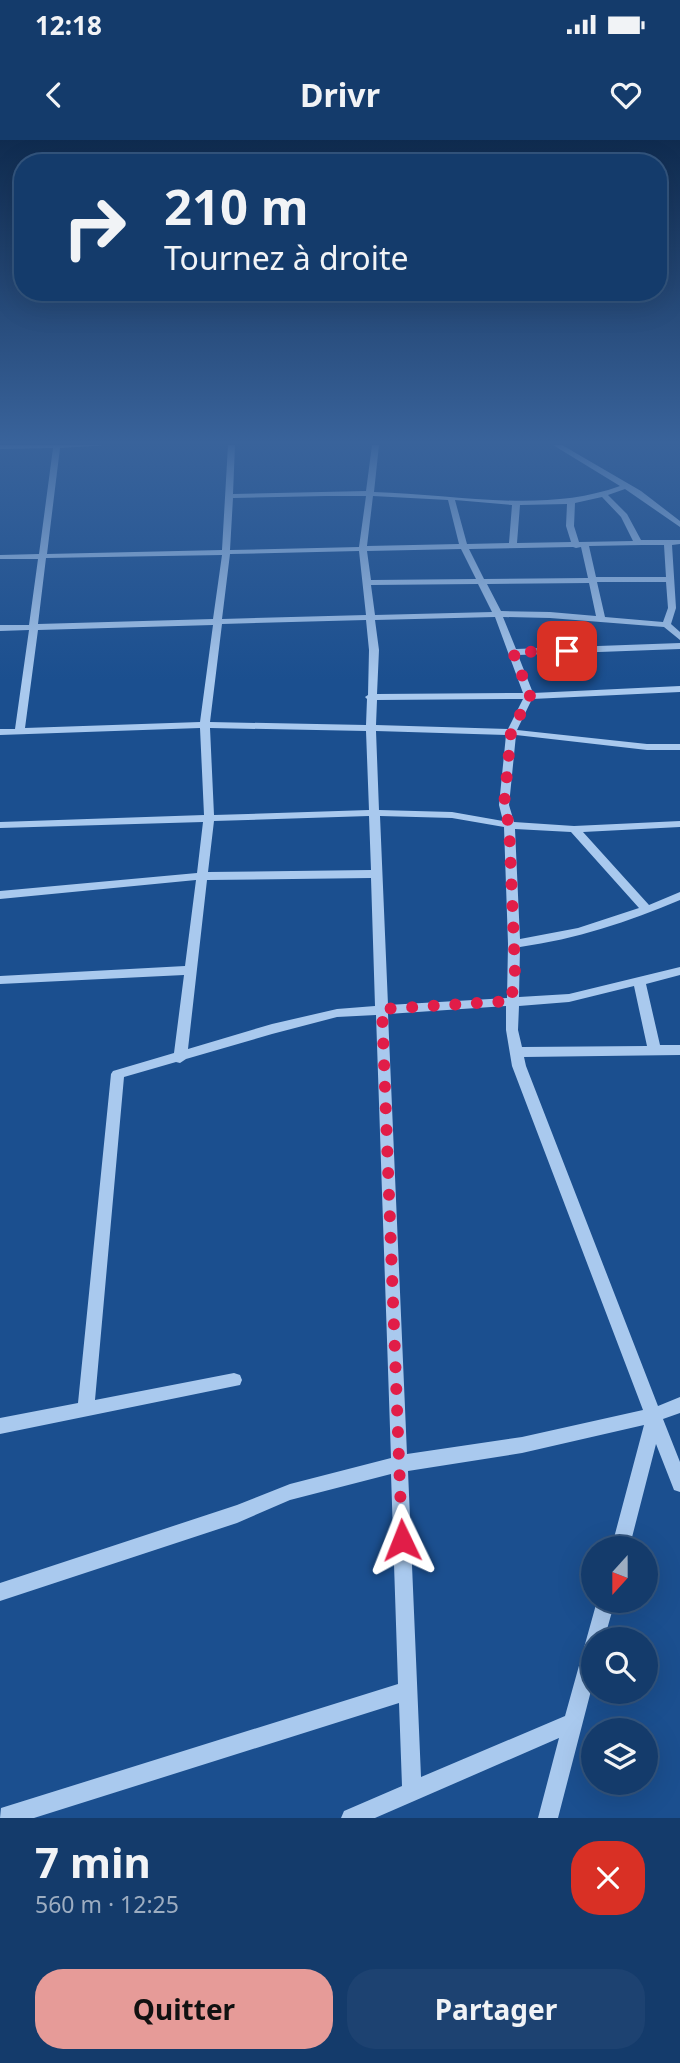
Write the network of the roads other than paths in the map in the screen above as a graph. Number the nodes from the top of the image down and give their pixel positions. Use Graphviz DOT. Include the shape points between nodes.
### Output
graph roads {
  1 [pos="47,523"];
  2 [pos="227,523"];
  3 [pos="366,523"];
  4 [pos="457,523"];
  5 [pos="515,523"];
  6 [pos="570,523"];
  7 [pos="628,523"];
  8 [pos="680,542"];
  9 [pos="668,543"];
  10 [pos="639,544"];
  11 [pos="463,546"];
  12 [pos="513,546"];
  13 [pos="580,546"];
  14 [pos="363,549"];
  15 [pos="226,552"];
  16 [pos="43,556"];
  17 [pos="0,557"];
  18 [pos="591,579"];
  19 [pos="670,579"];
  20 [pos="483,582"];
  21 [pos="366,583"];
  22 [pos="676,608"];
  23 [pos="498,614"];
  24 [pos="369,618"];
  25 [pos="601,620"];
  26 [pos="218,622"];
  27 [pos="666,625"];
  28 [pos="34,626"];
  29 [pos="0,628"];
  30 [pos="680,637"];
  31 [pos="680,646"];
  32 [pos="513,652"];
  33 [pos="680,689"];
  34 [pos="530,696"];
  35 [pos="370,697"];
  36 [pos="205,724"];
  37 [pos="371,728"];
  38 [pos="20,730"];
  39 [pos="0,732"];
  40 [pos="511,732"];
  41 [pos="680,747"];
  42 [pos="374,813"];
  43 [pos="209,817"];
  44 [pos="680,824"];
  45 [pos="0,825"];
  46 [pos="509,825"];
  47 [pos="574,829"];
  48 [pos="376,874"];
  49 [pos="202,876"];
  50 [pos="0,895"];
  51 [pos="680,896"];
  52 [pos="647,910"];
  53 [pos="514,944"];
  54 [pos="191,970"];
  55 [pos="680,971"];
  56 [pos="0,980"];
  57 [pos="639,980"];
  58 [pos="511,1001"];
  59 [pos="382,1009"];
  60 [pos="654,1048"];
  61 [pos="680,1050"];
  62 [pos="516,1052"];
  63 [pos="180,1058"];
  64 [pos="234,1380"];
  65 [pos="680,1405"];
  66 [pos="86,1409"];
  67 [pos="655,1415"];
  68 [pos="0,1426"];
  69 [pos="399,1464"];
  70 [pos="680,1484"];
  71 [pos="623,1536"];
  72 [pos="0,1592"];
  73 [pos="408,1691"];
  74 [pos="581,1694"];
  75 [pos="574,1721"];
  76 [pos="412,1792"];
  77 [pos="1,1818"];
  78 [pos="351,1818"];
  79 [pos="548,1818"];
  1 -- 16 [label="street"];
  2 -- 15 [label="street"];
  3 -- 14 [label="street"];
  4 -- 11 [label="street"];
  5 -- 12 [label="street"];
  6 -- 13 [label="street"];
  7 -- 10 [label="street"];
  8 -- 9 [label="street"];
  9 -- 10 [label="street"];
  9 -- 19 [label="street"];
  10 -- 13 [label="street"];
  11 -- 12 [label="street"];
  11 -- 14 [label="street"];
  11 -- 20 [label="street"];
  12 -- 13 [label="street"];
  13 -- 18 [label="street"];
  14 -- 15 [label="street"];
  14 -- 21 [label="street"];
  15 -- 16 [label="street"];
  15 -- 26 [label="street"];
  16 -- 17 [label="street"];
  16 -- 28 [label="street"];
  18 -- 19 [label="street"];
  18 -- 20 [label="street"];
  18 -- 25 [label="street"];
  19 -- 22 [label="street"];
  20 -- 21 [label="street"];
  20 -- 23 [label="street"];
  21 -- 24 [label="street"];
  22 -- 27 [label="street"];
  23 -- 24 [label="street"];
  23 -- 25 [label="street"];
  23 -- 32 [label="street"];
  24 -- 26 [label="street"];
  24 -- 35 [label="street" via="374,668"];
  25 -- 27 [label="street"];
  26 -- 28 [label="street"];
  26 -- 36 [label="street"];
  27 -- 30 [label="street"];
  28 -- 29 [label="street"];
  28 -- 38 [label="street"];
  31 -- 32 [label="street"];
  32 -- 34 [label="street"];
  33 -- 34 [label="street"];
  34 -- 35 [label="street"];
  34 -- 40 [label="street"];
  35 -- 37 [label="street"];
  36 -- 37 [label="street"];
  36 -- 38 [label="street"];
  36 -- 43 [label="street"];
  37 -- 40 [label="street"];
  37 -- 42 [label="street"];
  38 -- 39 [label="street"];
  40 -- 41 [label="street"];
  40 -- 46 [label="street" via="504,805"];
  42 -- 43 [label="street"];
  42 -- 46 [label="street" via="452,815"];
  42 -- 48 [label="street"];
  43 -- 45 [label="street"];
  43 -- 49 [label="street"];
  44 -- 47 [label="street"];
  46 -- 47 [label="street"];
  46 -- 53 [label="street"];
  47 -- 52 [label="street"];
  48 -- 49 [label="street"];
  48 -- 59 [label="street"];
  49 -- 50 [label="street"];
  49 -- 54 [label="street"];
  51 -- 52 [label="street"];
  52 -- 53 [label="street" via="600,928"];
  53 -- 58 [label="street"];
  54 -- 56 [label="street"];
  54 -- 63 [label="street"];
  55 -- 57 [label="street"];
  57 -- 58 [label="street" via="569,998"];
  57 -- 60 [label="street"];
  58 -- 59 [label="street"];
  58 -- 62 [label="street"];
  59 -- 63 [label="street" via="337,1013"];
  59 -- 69 [label="street"];
  60 -- 61 [label="street"];
  60 -- 62 [label="street"];
  62 -- 67 [label="street" via="542,1130"];
  63 -- 66 [label="street" via="118,1074"];
  64 -- 66 [label="street"];
  65 -- 67 [label="street"];
  66 -- 68 [label="street"];
  67 -- 69 [label="street" via="522,1445"];
  67 -- 70 [label="street"];
  67 -- 71 [label="street"];
  69 -- 72 [label="street" via="290,1492 237,1514"];
  69 -- 73 [label="street"];
  73 -- 76 [label="street"];
  73 -- 77 [label="street"];
  74 -- 75 [label="street"];
  75 -- 76 [label="street"];
  75 -- 79 [label="street"];
  76 -- 78 [label="street"];
}
